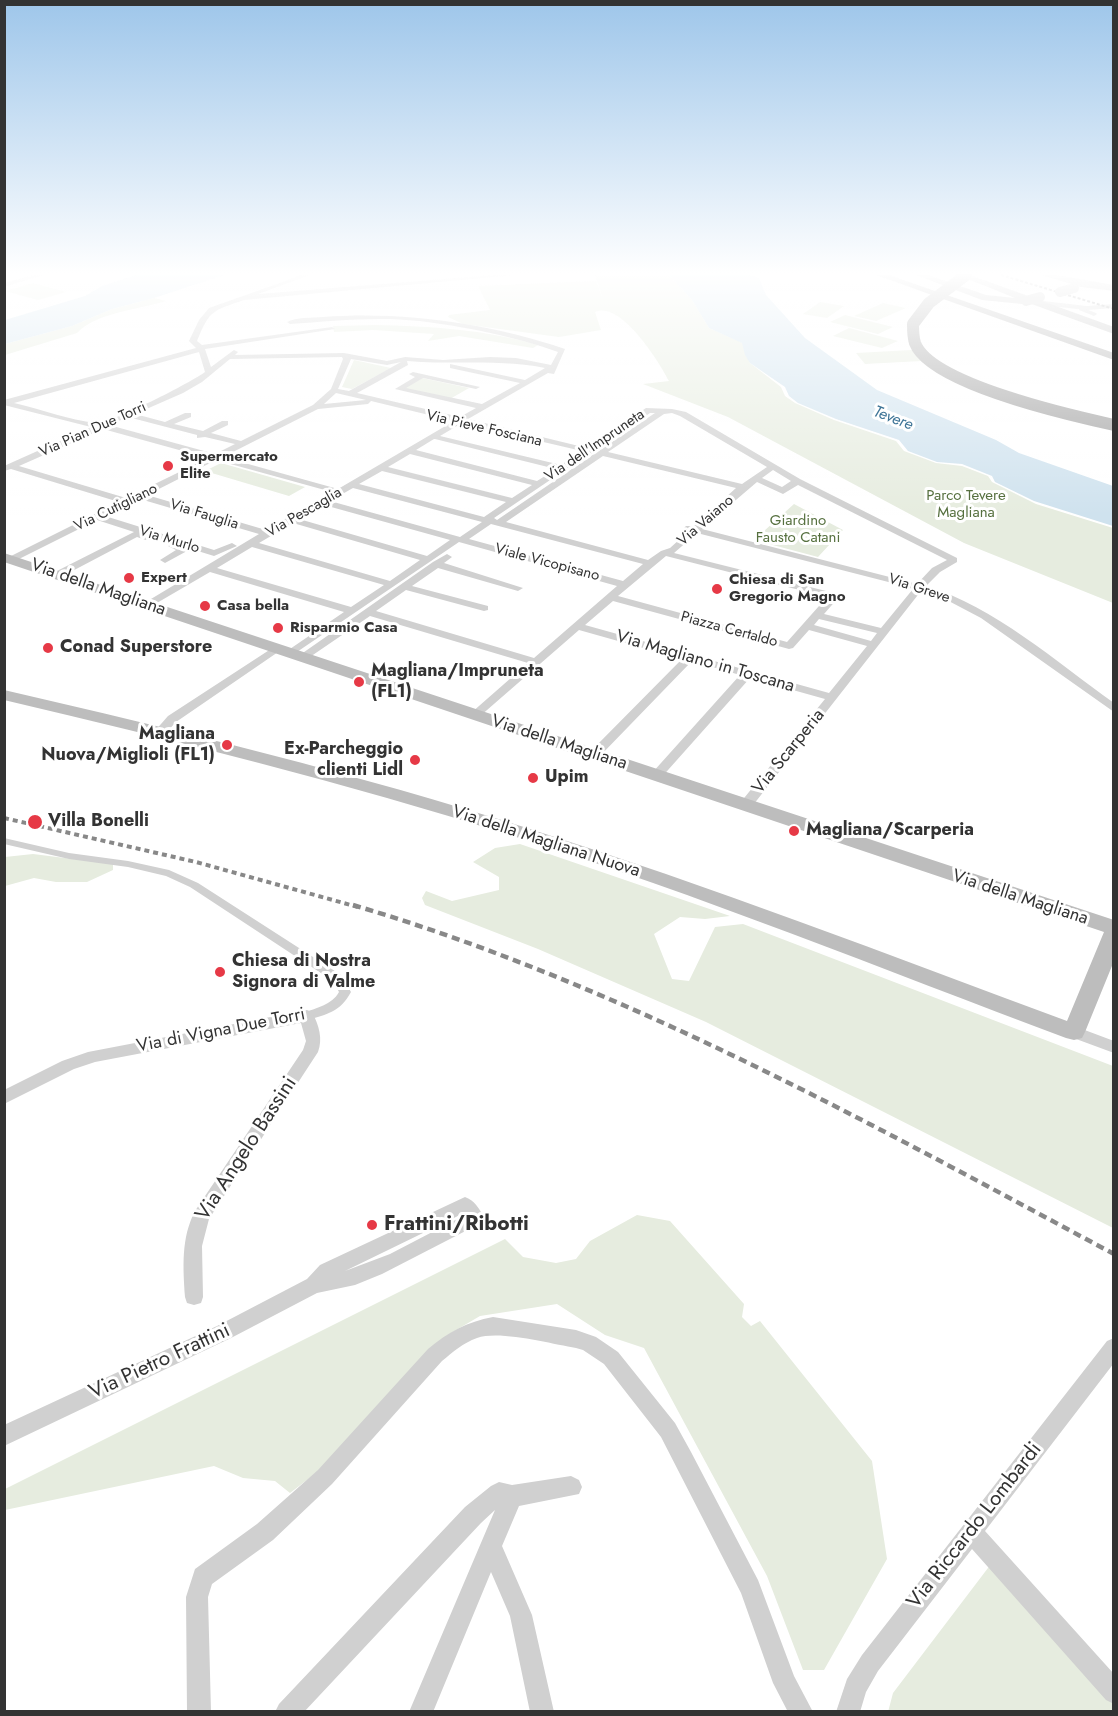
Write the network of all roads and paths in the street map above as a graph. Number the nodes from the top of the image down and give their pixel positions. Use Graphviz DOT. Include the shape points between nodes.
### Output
graph roads {
  1 [pos="160,355"];
  2 [pos="173,355"];
  3 [pos="202,355"];
  4 [pos="339,355"];
  5 [pos="344,355"];
  6 [pos="561,355"];
  7 [pos="925,355"];
  8 [pos="934,355"];
  9 [pos="228,357"];
  10 [pos="552,367"];
  11 [pos="392,370"];
  12 [pos="208,371"];
  13 [pos="497,375"];
  14 [pos="421,376"];
  15 [pos="522,381"];
  16 [pos="476,387"];
  17 [pos="332,392"];
  18 [pos="351,393"];
  19 [pos="7,400"];
  20 [pos="372,400"];
  21 [pos="453,401"];
  22 [pos="316,407"];
  23 [pos="483,407"];
  24 [pos="662,412"];
  25 [pos="129,415"];
  26 [pos="188,415"];
  27 [pos="460,422"];
  28 [pos="225,423"];
  29 [pos="1113,423"];
  30 [pos="167,425"];
  31 [pos="100,428"];
  32 [pos="203,434"];
  33 [pos="142,436"];
  34 [pos="435,437"];
  35 [pos="243,444"];
  36 [pos="179,446"];
  37 [pos="410,452"];
  38 [pos="586,452"];
  39 [pos="600,455"];
  40 [pos="216,458"];
  41 [pos="772,466"];
  42 [pos="8,467"];
  43 [pos="382,468"];
  44 [pos="563,468"];
  45 [pos="756,477"];
  46 [pos="798,481"];
  47 [pos="538,484"];
  48 [pos="353,485"];
  49 [pos="741,489"];
  50 [pos="340,492"];
  51 [pos="140,496"];
  52 [pos="152,500"];
  53 [pos="129,501"];
  54 [pos="513,501"];
  55 [pos="324,502"];
  56 [pos="97,520"];
  57 [pos="293,520"];
  58 [pos="109,521"];
  59 [pos="492,521"];
  60 [pos="692,529"];
  61 [pos="262,533"];
  62 [pos="463,540"];
  63 [pos="252,544"];
  64 [pos="664,552"];
  65 [pos="8,558"];
  66 [pos="165,560"];
  67 [pos="432,562"];
  68 [pos="650,563"];
  69 [pos="208,568"];
  70 [pos="54,574"];
  71 [pos="391,584"];
  72 [pos="624,585"];
  73 [pos="405,586"];
  74 [pos="921,587"];
  75 [pos="518,588"];
  76 [pos="611,597"];
  77 [pos="146,605"];
  78 [pos="484,608"];
  79 [pos="352,611"];
  80 [pos="369,612"];
  81 [pos="817,615"];
  82 [pos="577,626"];
  83 [pos="807,627"];
  84 [pos="885,632"];
  85 [pos="875,645"];
  86 [pos="290,653"];
  87 [pos="690,657"];
  88 [pos="536,662"];
  89 [pos="747,674"];
  90 [pos="4,695"];
  91 [pos="832,698"];
  92 [pos="1113,709"];
  93 [pos="475,715"];
  94 [pos="160,732"];
  95 [pos="594,755"];
  96 [pos="656,776"];
  97 [pos="745,806"];
  98 [pos="4,841"];
  99 [pos="1113,930"];
  100 [pos="307,1016"];
  101 [pos="1074,1032"];
  102 [pos="1113,1047"];
  103 [pos="4,1098"];
  104 [pos="314,1285"];
  105 [pos="194,1297"];
  106 [pos="1113,1347"];
  107 [pos="4,1436"];
  108 [pos="571,1487"];
  109 [pos="512,1496"];
  110 [pos="971,1532"];
  111 [pos="491,1546"];
  112 [pos="1113,1692"];
  113 [pos="199,1712"];
  114 [pos="287,1712"];
  115 [pos="421,1712"];
  116 [pos="542,1712"];
  117 [pos="801,1712"];
  118 [pos="848,1712"];
  1 -- 19 [label="street"];
  2 -- 19 [label="street"];
  3 -- 12 [label="street"];
  4 -- 9 [label="street"];
  5 -- 10 [label="street" via="387,363 505,359"];
  5 -- 17 [label="street" via="347,359"];
  6 -- 10 [label="street"];
  7 -- 29 [label="highway, bridge" via="944,370 982,388 1034,405"];
  8 -- 29 [label="highway, bridge" via="956,371 992,387"];
  9 -- 12 [label="street, Via Pian Due Torri"];
  10 -- 23 [label="street, Via Pescaglia"];
  10 -- 27 [label="street, Via Pescaglia" via="554,370"];
  11 -- 13 [label="street" via="416,361"];
  11 -- 14 [label="street"];
  11 -- 18 [label="street"];
  12 -- 25 [label="street, Via Pian Due Torri" via="187,387"];
  13 -- 15 [label="street"];
  13 -- 16 [label="street"];
  14 -- 16 [label="street"];
  14 -- 21 [label="street" via="399,388"];
  16 -- 21 [label="street"];
  17 -- 18 [label="street"];
  17 -- 20 [label="street"];
  17 -- 22 [label="street"];
  18 -- 20 [label="street"];
  19 -- 31 [label="street"];
  20 -- 22 [label="street"];
  20 -- 27 [label="street, Via Pieve Fosciana"];
  21 -- 23 [label="street"];
  22 -- 35 [label="street, Via Cutigliano"];
  23 -- 27 [label="street, Via Pescaglia"];
  24 -- 38 [label="street, Via dell'Impruneta" via="649,410"];
  24 -- 39 [label="street, Via dell'Impruneta"];
  24 -- 41 [label="street" via="683,414"];
  25 -- 30 [label="street"];
  25 -- 31 [label="street, Via Pian Due Torri"];
  26 -- 30 [label="street"];
  27 -- 34 [label="street, Via Pescaglia"];
  27 -- 38 [label="street, Via Pieve Fosciana"];
  28 -- 32 [label="street"];
  30 -- 32 [label="street"];
  30 -- 33 [label="street"];
  31 -- 33 [label="street"];
  31 -- 40 [label="street" via="200,459"];
  31 -- 42 [label="street, Via Pian Due Torri"];
  32 -- 35 [label="street"];
  32 -- 36 [label="street"];
  33 -- 36 [label="street"];
  34 -- 37 [label="street, Via Pescaglia"];
  34 -- 44 [label="street"];
  35 -- 40 [label="street, Via Cutigliano"];
  36 -- 40 [label="street"];
  37 -- 43 [label="street, Via Pescaglia"];
  37 -- 47 [label="street"];
  38 -- 39 [label="street, Via Pieve Fosciana"];
  38 -- 44 [label="street, Via dell'Impruneta"];
  39 -- 49 [label="street, Via Pieve Fosciana"];
  39 -- 59 [label="street, Via dell'Impruneta"];
  40 -- 50 [label="street"];
  40 -- 51 [label="street, Via Cutigliano"];
  41 -- 45 [label="street, Via Vaiano"];
  41 -- 46 [label="street"];
  42 -- 53 [label="street"];
  43 -- 48 [label="street, Via Pescaglia"];
  43 -- 54 [label="street"];
  44 -- 47 [label="street, Via dell'Impruneta"];
  45 -- 46 [label="street" via="783,491"];
  45 -- 49 [label="street, Via Vaiano"];
  46 -- 74 [label="street, Via Scarperia" via="954,560 933,572"];
  47 -- 54 [label="street, Via dell'Impruneta"];
  48 -- 50 [label="street, Via Pescaglia"];
  48 -- 59 [label="street, Viale Vicopisano"];
  49 -- 60 [label="street, Via Vaiano"];
  50 -- 55 [label="street, Via Pescaglia"];
  51 -- 52 [label="street, Via Fauglia"];
  51 -- 53 [label="street, Via Cutigliano"];
  52 -- 58 [label="street"];
  52 -- 61 [label="street, Via Fauglia"];
  53 -- 56 [label="street, Via Cutigliano"];
  54 -- 59 [label="street, Via dell'Impruneta"];
  55 -- 57 [label="street, Via Pescaglia"];
  55 -- 62 [label="street, Viale Vicopisano"];
  56 -- 58 [label="street, Via Murlo"];
  56 -- 65 [label="street, Via Cutigliano"];
  56 -- 70 [label="street" via="128,532"];
  57 -- 61 [label="street, Via Pescaglia"];
  57 -- 67 [label="street"];
  58 -- 61 [label="street, Via Murlo" via="219,553"];
  59 -- 62 [label="street, Via dell'Impruneta"];
  59 -- 68 [label="street, Viale Vicopisano"];
  60 -- 64 [label="street, Via Vaiano" via="673,550"];
  60 -- 74 [label="street, Via Greve"];
  61 -- 63 [label="street, Via Pescaglia"];
  62 -- 67 [label="street, Via dell'Impruneta"];
  62 -- 72 [label="street, Viale Vicopisano"];
  63 -- 69 [label="street, Via Pescaglia"];
  63 -- 71 [label="street"];
  64 -- 68 [label="street"];
  64 -- 81 [label="street, Piazza Certaldo" via="834,596"];
  65 -- 70 [label="main road, Via della Magliana"];
  66 -- 70 [label="street" via="184,549 136,534"];
  67 -- 71 [label="street, Via dell'Impruneta"];
  67 -- 73 [label="street, Via dell'Impruneta"];
  67 -- 75 [label="street"];
  68 -- 72 [label="street"];
  69 -- 77 [label="street, Via Pescaglia"];
  69 -- 79 [label="street"];
  70 -- 77 [label="main road, Via della Magliana"];
  71 -- 79 [label="street, Via dell'Impruneta"];
  72 -- 76 [label="street"];
  73 -- 78 [label="street"];
  73 -- 80 [label="street, Via dell'Impruneta"];
  74 -- 84 [label="street, Via Scarperia"];
  74 -- 92 [label="street, Via Greve" via="985,616"];
  76 -- 82 [label="street"];
  76 -- 83 [label="street, Piazza Certaldo" via="789,646"];
  77 -- 86 [label="main road, Via della Magliana"];
  79 -- 86 [label="street, Via dell'Impruneta"];
  80 -- 86 [label="street, Via dell'Impruneta"];
  80 -- 88 [label="street"];
  81 -- 83 [label="street, Piazza Certaldo"];
  81 -- 84 [label="street"];
  82 -- 87 [label="street, Via Magliano in Toscana"];
  82 -- 88 [label="street"];
  83 -- 85 [label="street"];
  84 -- 85 [label="street, Via Scarperia"];
  85 -- 91 [label="street, Via Scarperia"];
  86 -- 93 [label="main road, Via della Magliana"];
  86 -- 94 [label="street" via="172,719"];
  87 -- 89 [label="street, Via Magliano in Toscana"];
  87 -- 95 [label="street"];
  88 -- 93 [label="street"];
  89 -- 91 [label="street, Via Magliano in Toscana"];
  89 -- 96 [label="street"];
  90 -- 94 [label="main road, Via della Magliana Nuova"];
  91 -- 97 [label="street, Via Scarperia"];
  93 -- 95 [label="main road, Via della Magliana"];
  94 -- 101 [label="main road, Via della Magliana Nuova" via="362,786 591,855"];
  95 -- 96 [label="main road, Via della Magliana"];
  96 -- 97 [label="main road, Via della Magliana"];
  97 -- 99 [label="main road, Via della Magliana"];
  98 -- 100 [label="street, Via di Vigna Due Torri" via="152,869 194,885 337,978 345,992 340,1001"];
  99 -- 101 [label="main road"];
  100 -- 103 [label="street, Via di Vigna Due Torri" via="94,1056"];
  100 -- 105 [label="street, Via Angelo Bassini" via="314,1041 310,1052 194,1232"];
  101 -- 102 [label="street"];
  104 -- 104 [label="street, Via Pietro Frattini" via="332,1284 385,1263 475,1218 465,1204 327,1271"];
  104 -- 107 [label="street, Via Pietro Frattini"];
  106 -- 110 [label="street, Via Riccardo Lombardi"];
  108 -- 109 [label="street"];
  109 -- 111 [label="street"];
  109 -- 114 [label="street" via="498,1493 473,1515"];
  110 -- 112 [label="street"];
  110 -- 118 [label="street, Via Riccardo Lombardi" via="870,1663 855,1687"];
  111 -- 115 [label="street"];
  111 -- 116 [label="street" via="521,1615"];
  113 -- 117 [label="street" via="197,1597 202,1577 265,1532 325,1477 435,1355 454,1339 493,1326 589,1343 611,1358 649,1405 684,1459 750,1588 785,1683"];
}
